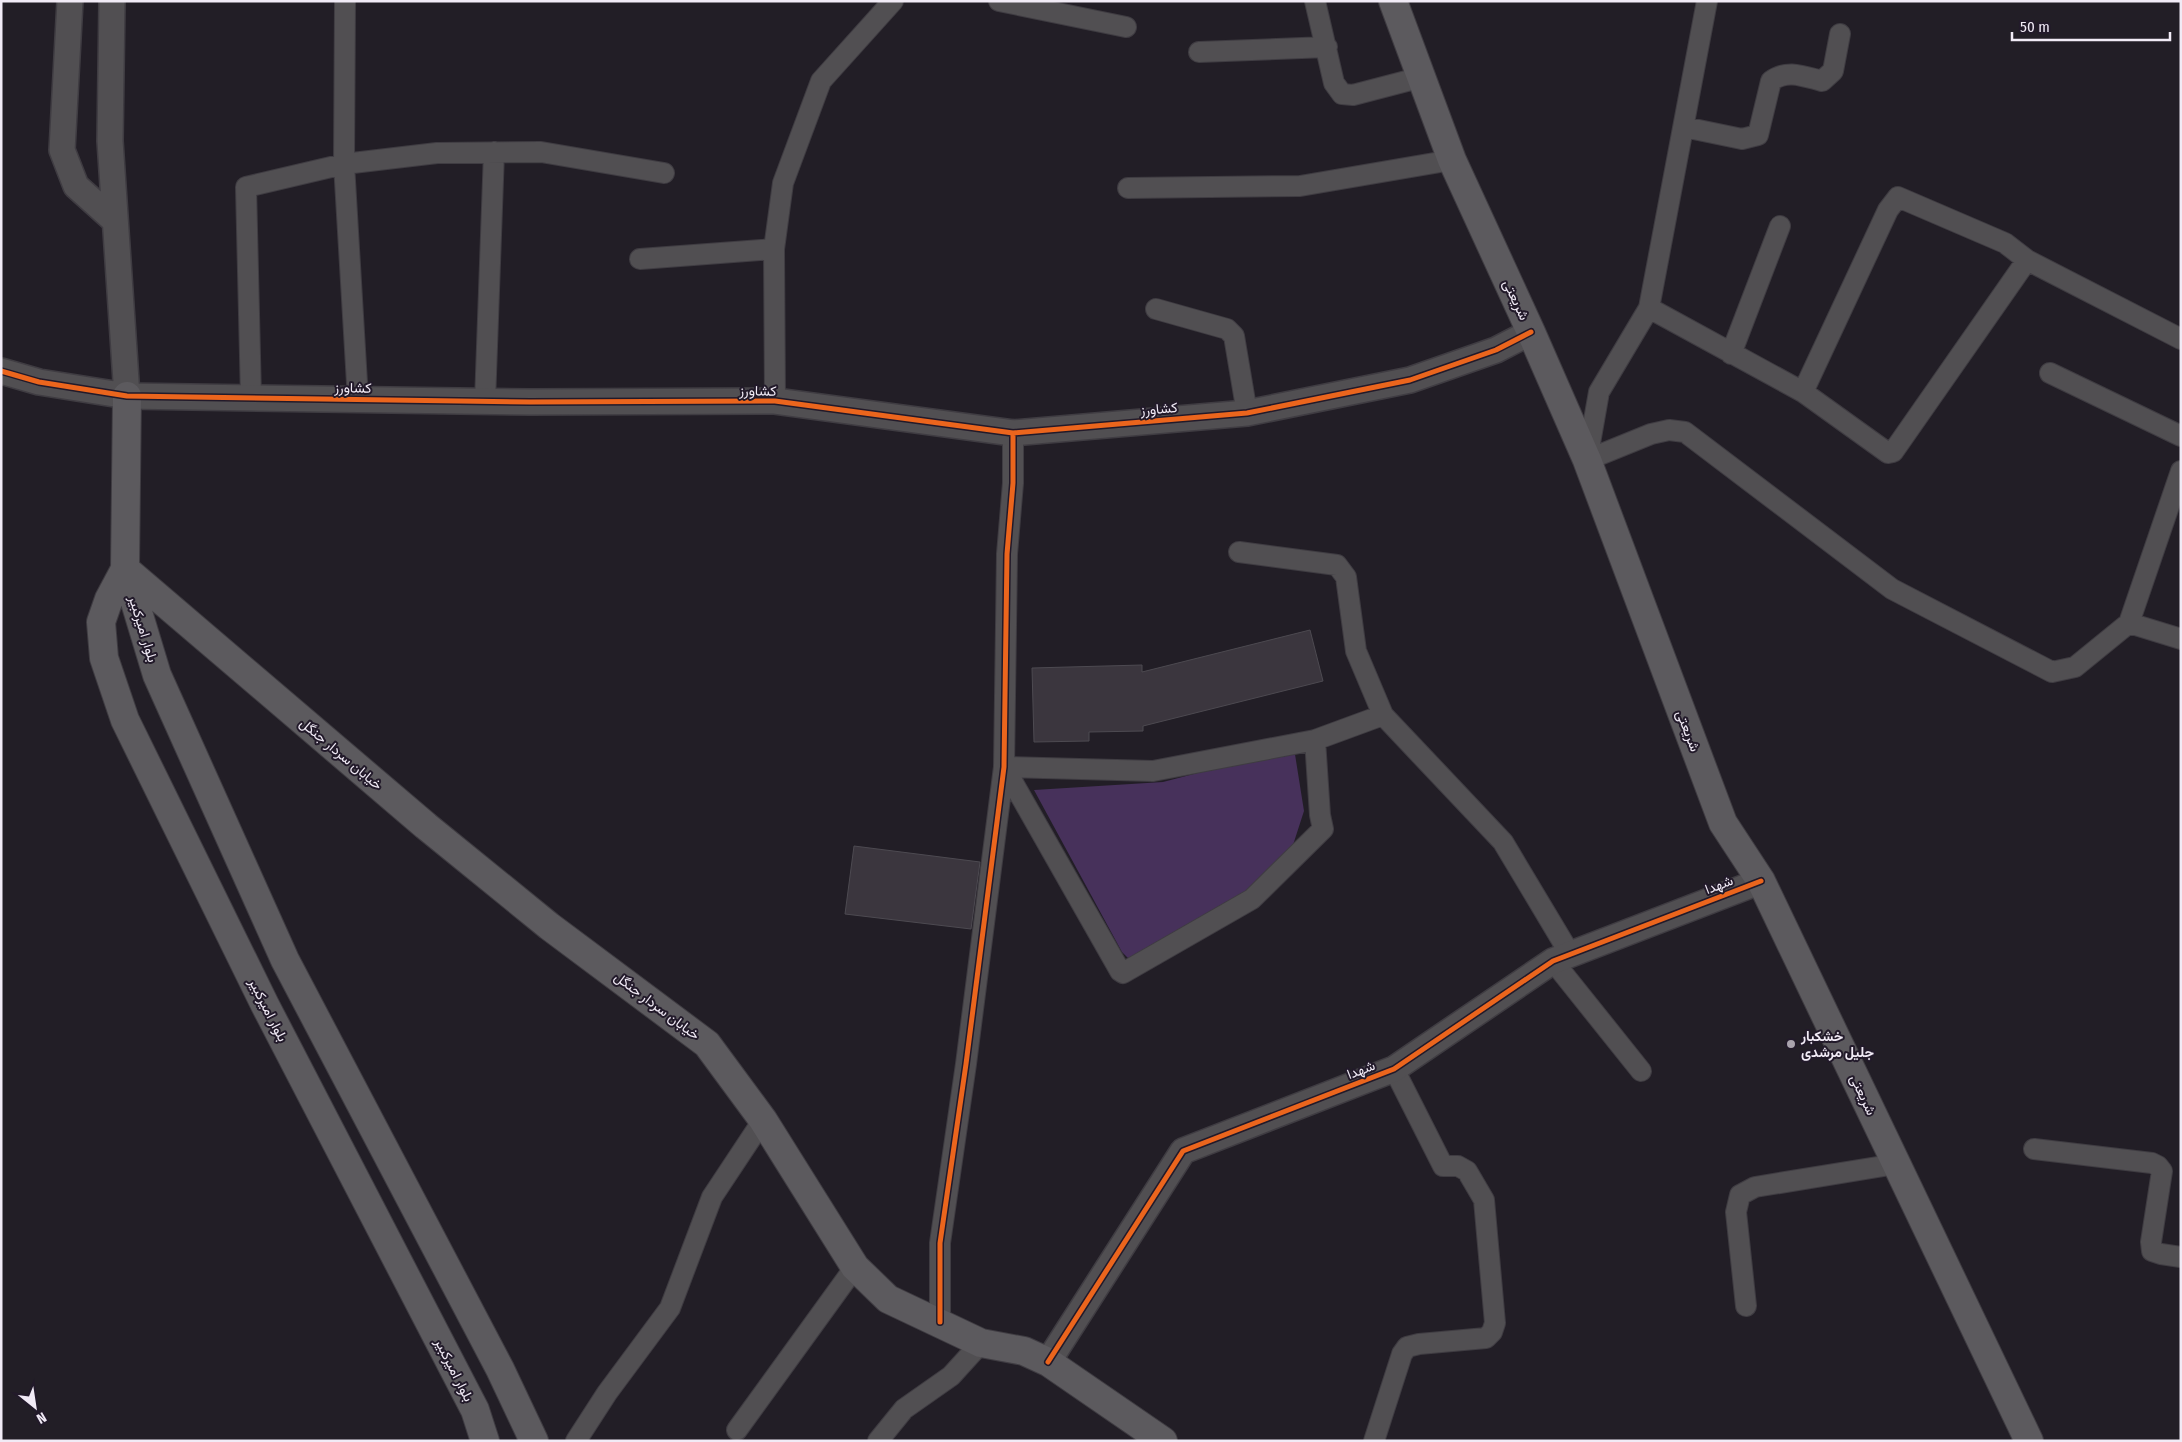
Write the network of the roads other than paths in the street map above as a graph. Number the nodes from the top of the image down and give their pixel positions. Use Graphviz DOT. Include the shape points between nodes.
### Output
graph roads {
  1 [pos="70,1"];
  2 [pos="112,1"];
  3 [pos="345,1"];
  4 [pos="893,1"];
  5 [pos="999,1"];
  6 [pos="1315,1"];
  7 [pos="1393,1"];
  8 [pos="1707,1"];
  9 [pos="1126,27"];
  10 [pos="1840,34"];
  11 [pos="1327,47"];
  12 [pos="1199,52"];
  13 [pos="1422,77"];
  14 [pos="1684,127"];
  15 [pos="494,152"];
  16 [pos="1452,160"];
  17 [pos="344,164"];
  18 [pos="664,173"];
  19 [pos="1128,188"];
  20 [pos="115,221"];
  21 [pos="1780,226"];
  22 [pos="774,249"];
  23 [pos="640,259"];
  24 [pos="2027,260"];
  25 [pos="1156,308"];
  26 [pos="1649,308"];
  27 [pos="1531,332"];
  28 [pos="2181,339"];
  29 [pos="1731,354"];
  30 [pos="1,371"];
  31 [pos="2050,373"];
  32 [pos="1803,392"];
  33 [pos="127,396"];
  34 [pos="251,398"];
  35 [pos="358,400"];
  36 [pos="775,401"];
  37 [pos="485,402"];
  38 [pos="1247,413"];
  39 [pos="1013,433"];
  40 [pos="2181,436"];
  41 [pos="1587,460"];
  42 [pos="2181,471"];
  43 [pos="1239,552"];
  44 [pos="125,569"];
  45 [pos="2129,623"];
  46 [pos="2181,639"];
  47 [pos="1384,714"];
  48 [pos="1315,740"];
  49 [pos="1004,767"];
  50 [pos="1761,881"];
  51 [pos="1561,958"];
  52 [pos="1394,1069"];
  53 [pos="1641,1070"];
  54 [pos="764,1120"];
  55 [pos="2034,1150"];
  56 [pos="1896,1164"];
  57 [pos="2181,1257"];
  58 [pos="856,1267"];
  59 [pos="1746,1306"];
  60 [pos="940,1322"];
  61 [pos="981,1343"];
  62 [pos="1048,1362"];
  63 [pos="737,1430"];
  64 [pos="485,1441"];
  65 [pos="534,1441"];
  66 [pos="576,1441"];
  67 [pos="878,1441"];
  68 [pos="1163,1441"];
  69 [pos="1374,1441"];
  70 [pos="2029,1441"];
  1 -- 20 [label="street" via="62,150 76,186"];
  2 -- 20 [label="street" via="110,141"];
  3 -- 17 [label="street"];
  4 -- 22 [label="street" via="821,81 784,183"];
  5 -- 9 [label="street"];
  6 -- 11 [label="street"];
  7 -- 13 [label="main road, شریعتی"];
  8 -- 14 [label="street"];
  10 -- 14 [label="street" via="1833,71 1822,80 1788,73 1771,81 1758,136 1742,139"];
  11 -- 12 [label="street"];
  11 -- 13 [label="street" via="1334,83 1342,94 1353,95"];
  13 -- 16 [label="main road, شریعتی"];
  14 -- 26 [label="street"];
  15 -- 17 [label="street" via="436,153"];
  15 -- 18 [label="street" via="541,152"];
  15 -- 37 [label="street"];
  16 -- 19 [label="street" via="1300,186"];
  16 -- 27 [label="main road, شریعتی"];
  17 -- 34 [label="street" via="246,188"];
  17 -- 35 [label="street"];
  20 -- 33 [label="street"];
  21 -- 29 [label="street"];
  22 -- 23 [label="street"];
  22 -- 36 [label="street"];
  24 -- 28 [label="street"];
  24 -- 32 [label="street" via="1893,452 1883,450"];
  24 -- 32 [label="street" via="2005,243 1898,197 1888,210"];
  25 -- 38 [label="street" via="1227,329 1234,336"];
  26 -- 29 [label="street"];
  26 -- 41 [label="street" via="1598,392"];
  27 -- 38 [label="street, کشاورز" via="1496,350 1410,380"];
  27 -- 41 [label="main road, شریعتی"];
  29 -- 32 [label="street"];
  30 -- 33 [label="street, کشاورز" via="39,382"];
  31 -- 40 [label="street"];
  33 -- 34 [label="street, کشاورز"];
  33 -- 44 [label="main road, بلوار امیرکبیر"];
  34 -- 35 [label="street, کشاورز"];
  35 -- 37 [label="street, کشاورز"];
  36 -- 37 [label="street, کشاورز"];
  36 -- 39 [label="street, کشاورز"];
  38 -- 39 [label="street, کشاورز"];
  39 -- 49 [label="street" via="1014,484 1007,554"];
  41 -- 45 [label="street" via="1651,434 1669,430 1685,432 1892,589 2052,672 2074,667"];
  41 -- 50 [label="main road, شریعتی" via="1723,823"];
  42 -- 45 [label="street"];
  43 -- 47 [label="street" via="1337,565 1346,577 1356,651"];
  44 -- 54 [label="main road, خیابان سردار جنگل" via="549,926 707,1044"];
  44 -- 64 [label="main road, بلوار امیرکبیر" via="101,622 104,658 125,720 265,1005 475,1410"];
  44 -- 65 [label="main road, بلوار امیرکبیر" via="157,675 285,960 500,1369"];
  45 -- 46 [label="street"];
  47 -- 48 [label="street"];
  47 -- 51 [label="street" via="1503,842"];
  48 -- 49 [label="street" via="1153,770"];
  48 -- 49 [label="street" via="1323,829 1252,899 1123,973"];
  49 -- 60 [label="street" via="940,1243"];
  50 -- 51 [label="street, شهدا"];
  50 -- 56 [label="main road, شریعتی"];
  51 -- 52 [label="street, شهدا"];
  51 -- 53 [label="street"];
  52 -- 62 [label="street, شهدا" via="1183,1151"];
  52 -- 69 [label="street" via="1443,1166 1458,1166 1467,1171 1484,1200 1495,1323 1486,1338 1407,1347"];
  54 -- 58 [label="main road, خیابان سردار جنگل"];
  54 -- 66 [label="street" via="712,1197 670,1308"];
  55 -- 57 [label="street" via="2158,1166 2162,1171 2152,1251"];
  56 -- 59 [label="street" via="1755,1187 1740,1195 1736,1212"];
  56 -- 70 [label="main road, شریعتی"];
  58 -- 60 [label="main road, خیابان سردار جنگل" via="888,1299"];
  58 -- 63 [label="street"];
  60 -- 61 [label="main road, خیابان سردار جنگل"];
  61 -- 62 [label="main road, خیابان سردار جنگل" via="1024,1350"];
  61 -- 67 [label="street" via="951,1376 904,1409"];
  62 -- 68 [label="main road, خیابان سردار جنگل"];
}
